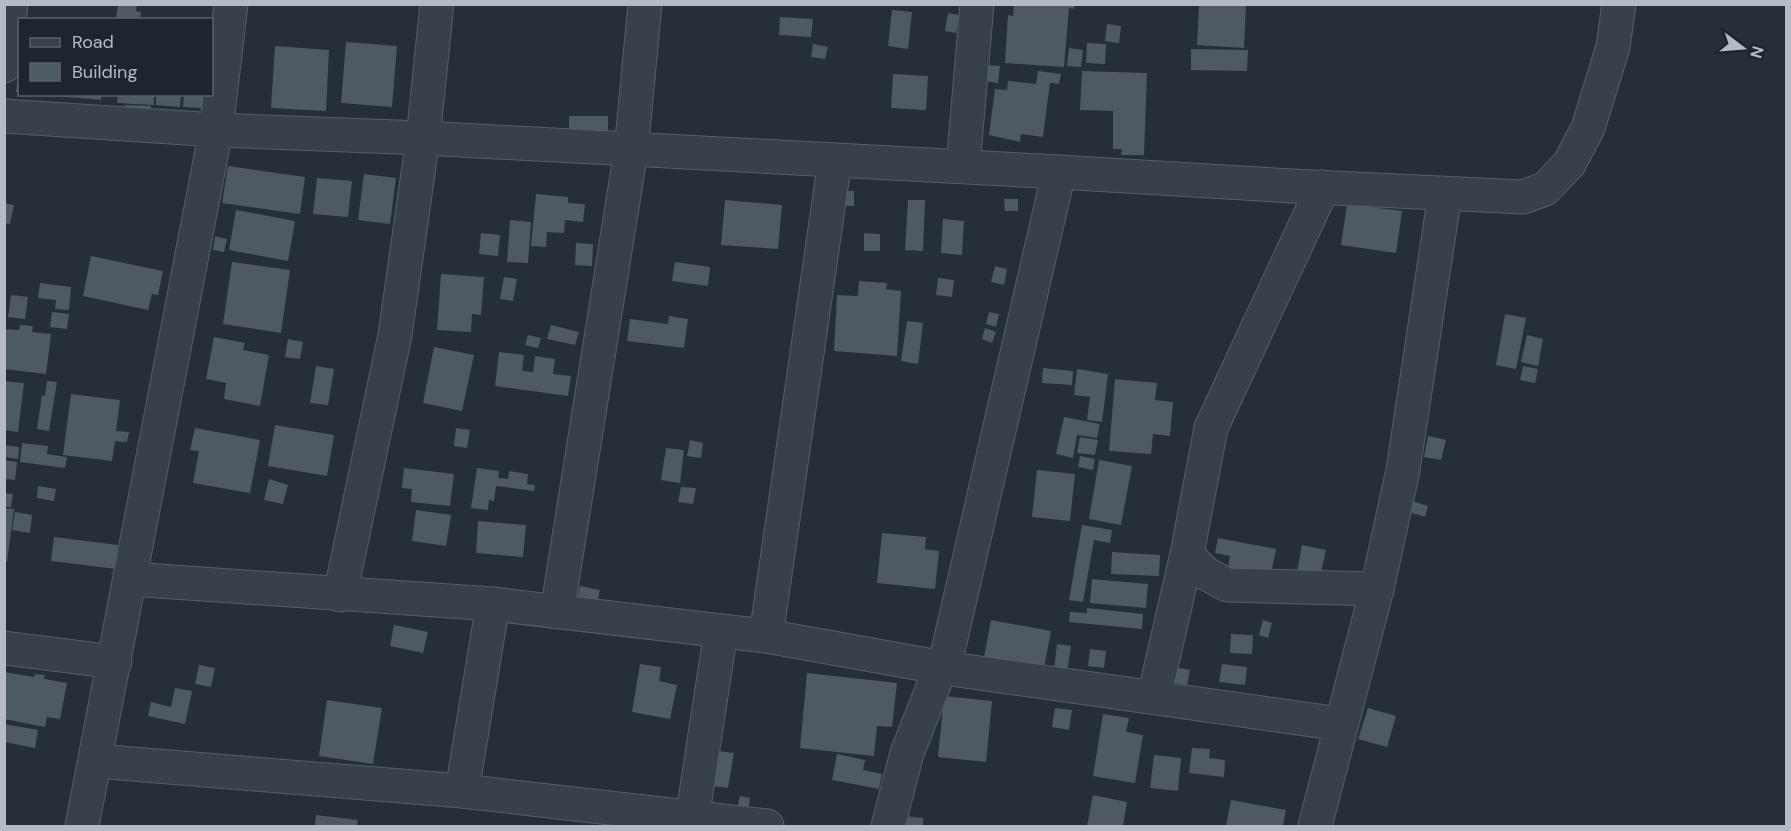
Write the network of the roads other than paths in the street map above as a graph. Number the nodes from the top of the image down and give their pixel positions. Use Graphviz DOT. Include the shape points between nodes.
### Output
graph roads {
  1 [pos="11,4"];
  2 [pos="231,4"];
  3 [pos="437,4"];
  4 [pos="645,4"];
  5 [pos="977,4"];
  6 [pos="1619,4"];
  7 [pos="4,66"];
  8 [pos="4,116"];
  9 [pos="216,130"];
  10 [pos="423,138"];
  11 [pos="631,151"];
  12 [pos="835,160"];
  13 [pos="963,166"];
  14 [pos="1059,172"];
  15 [pos="1323,187"];
  16 [pos="1445,194"];
  17 [pos="1186,555"];
  18 [pos="130,579"];
  19 [pos="1377,589"];
  20 [pos="340,595"];
  21 [pos="493,604"];
  22 [pos="557,612"];
  23 [pos="721,631"];
  24 [pos="766,636"];
  25 [pos="4,648"];
  26 [pos="114,662"];
  27 [pos="944,668"];
  28 [pos="1154,697"];
  29 [pos="1340,724"];
  30 [pos="96,760"];
  31 [pos="462,791"];
  32 [pos="692,822"];
  33 [pos="82,826"];
  34 [pos="767,826"];
  35 [pos="888,826"];
  36 [pos="1315,826"];
  1 -- 7 [label="street"];
  2 -- 9 [label="street"];
  3 -- 10 [label="street"];
  4 -- 11 [label="street"];
  5 -- 13 [label="street"];
  6 -- 16 [label="street" via="1613,47 1588,128 1569,164 1545,189 1523,197"];
  8 -- 9 [label="street"];
  9 -- 10 [label="street"];
  9 -- 18 [label="street"];
  10 -- 11 [label="street"];
  10 -- 20 [label="street" via="395,335"];
  11 -- 12 [label="street"];
  11 -- 22 [label="street"];
  12 -- 13 [label="street"];
  12 -- 24 [label="street"];
  13 -- 14 [label="street"];
  14 -- 15 [label="street"];
  14 -- 27 [label="street"];
  15 -- 16 [label="street"];
  15 -- 17 [label="street" via="1211,428"];
  16 -- 19 [label="street" via="1403,470"];
  17 -- 19 [label="street" via="1205,573 1227,585"];
  17 -- 28 [label="street"];
  18 -- 20 [label="street"];
  18 -- 26 [label="street"];
  19 -- 29 [label="street"];
  20 -- 21 [label="street"];
  21 -- 22 [label="street"];
  21 -- 31 [label="street"];
  22 -- 23 [label="street"];
  23 -- 24 [label="street"];
  23 -- 32 [label="street"];
  24 -- 27 [label="street"];
  25 -- 26 [label="street"];
  26 -- 30 [label="street"];
  27 -- 28 [label="street"];
  27 -- 35 [label="street" via="907,753"];
  28 -- 29 [label="street"];
  29 -- 36 [label="street"];
  30 -- 31 [label="street"];
  30 -- 33 [label="street"];
  31 -- 32 [label="street"];
  32 -- 34 [label="street"];
}
